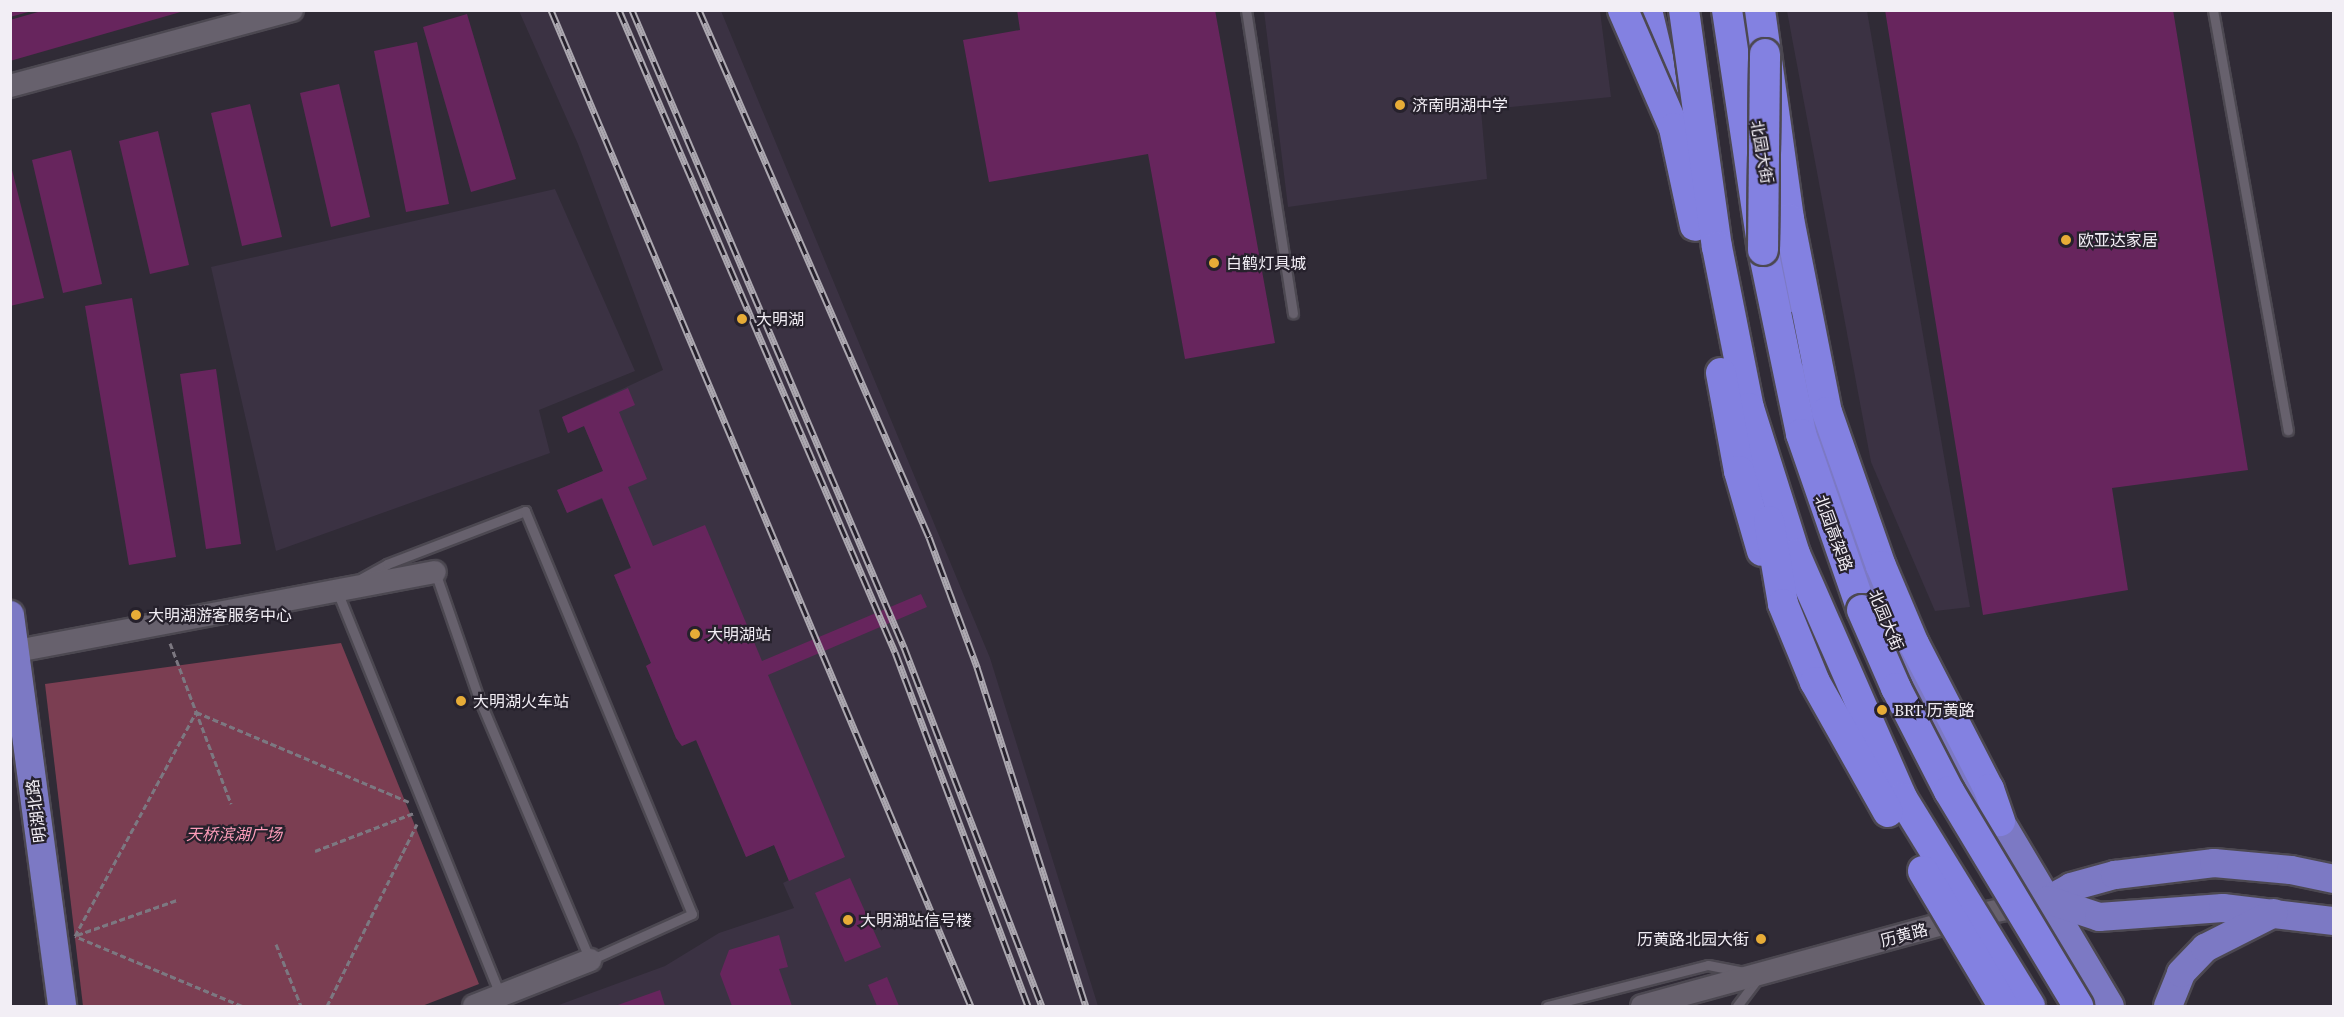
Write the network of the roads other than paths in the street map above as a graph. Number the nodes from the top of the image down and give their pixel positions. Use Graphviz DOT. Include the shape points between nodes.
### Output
graph roads {
  1 [pos="292,10"];
  2 [pos="1246,10"];
  3 [pos="1623,10"];
  4 [pos="1647,10"];
  5 [pos="1674,10"];
  6 [pos="1684,10"];
  7 [pos="1727,10"];
  8 [pos="1741,10"];
  9 [pos="1760,10"];
  10 [pos="2213,10"];
  11 [pos="1765,54"];
  12 [pos="10,86"];
  13 [pos="1674,128"];
  14 [pos="1763,250"];
  15 [pos="1293,313"];
  16 [pos="1749,408"];
  17 [pos="2288,430"];
  18 [pos="435,572"];
  19 [pos="336,591"];
  20 [pos="1783,604"];
  21 [pos="10,615"];
  22 [pos="17,651"];
  23 [pos="1815,682"];
  24 [pos="1902,798"];
  25 [pos="2001,821"];
  26 [pos="2334,879"];
  27 [pos="2048,900"];
  28 [pos="2274,912"];
  29 [pos="1971,916"];
  30 [pos="2334,921"];
  31 [pos="590,960"];
  32 [pos="1760,975"];
  33 [pos="500,996"];
  34 [pos="62,1006"];
  35 [pos="474,1006"];
  36 [pos="1547,1006"];
  37 [pos="1642,1006"];
  38 [pos="1737,1006"];
  39 [pos="2003,1006"];
  40 [pos="2018,1006"];
  41 [pos="2030,1006"];
  42 [pos="2078,1006"];
  43 [pos="2110,1006"];
  44 [pos="2168,1006"];
  1 -- 12 [label="street"];
  2 -- 15 [label="lane"];
  3 -- 13 [label="highway, bridge"];
  4 -- 13 [label="highway, bridge"];
  5 -- 29 [label="main road" via="1745,428 1808,614 1907,818"];
  6 -- 16 [label="highway, bridge" via="1717,247"];
  7 -- 14 [label="highway, 北园高架路, bridge"];
  8 -- 25 [label="main road, 北园大街" via="1794,336 1814,423 1860,556 1904,661 1978,798"];
  9 -- 11 [label="highway"];
  10 -- 17 [label="lane"];
  11 -- 14 [label="highway, bridge"];
  11 -- 25 [label="highway, bridge" via="1808,328 1827,412 1881,566 1914,644 1989,789"];
  13 -- 20 [label="highway, bridge" via="1691,200 1739,471 1758,541"];
  14 -- 42 [label="highway, 北园高架路, bridge" via="1801,434 1867,620 1896,688 1949,792"];
  16 -- 20 [label="highway, bridge"];
  16 -- 24 [label="highway, bridge" via="1795,554"];
  18 -- 19 [label="street"];
  18 -- 31 [label="lane" via="478,696"];
  19 -- 22 [label="street"];
  19 -- 31 [label="lane" via="387,564 525,511 692,914"];
  19 -- 33 [label="lane"];
  20 -- 23 [label="highway, bridge"];
  21 -- 22 [label="main road, 明湖北路"];
  22 -- 34 [label="main road, 明湖北路"];
  23 -- 24 [label="highway, bridge"];
  23 -- 39 [label="highway, bridge"];
  24 -- 41 [label="highway, bridge"];
  25 -- 27 [label="main road, 北园大街"];
  26 -- 27 [label="main road, 历黄路" via="2291,870 2214,863 2115,874 2071,887"];
  27 -- 28 [label="main road" via="2099,917 2223,908"];
  27 -- 29 [label="street, 历黄路"];
  27 -- 43 [label="main road, 北园大街"];
  28 -- 30 [label="main road"];
  28 -- 44 [label="main road" via="2205,948 2181,973"];
  29 -- 32 [label="street, 历黄路"];
  29 -- 40 [label="main road"];
  31 -- 33 [label="street"];
  32 -- 36 [label="lane, 历黄路" via="1708,965"];
  32 -- 37 [label="street, 历黄路"];
  32 -- 38 [label="lane"];
  33 -- 35 [label="street"];
}
